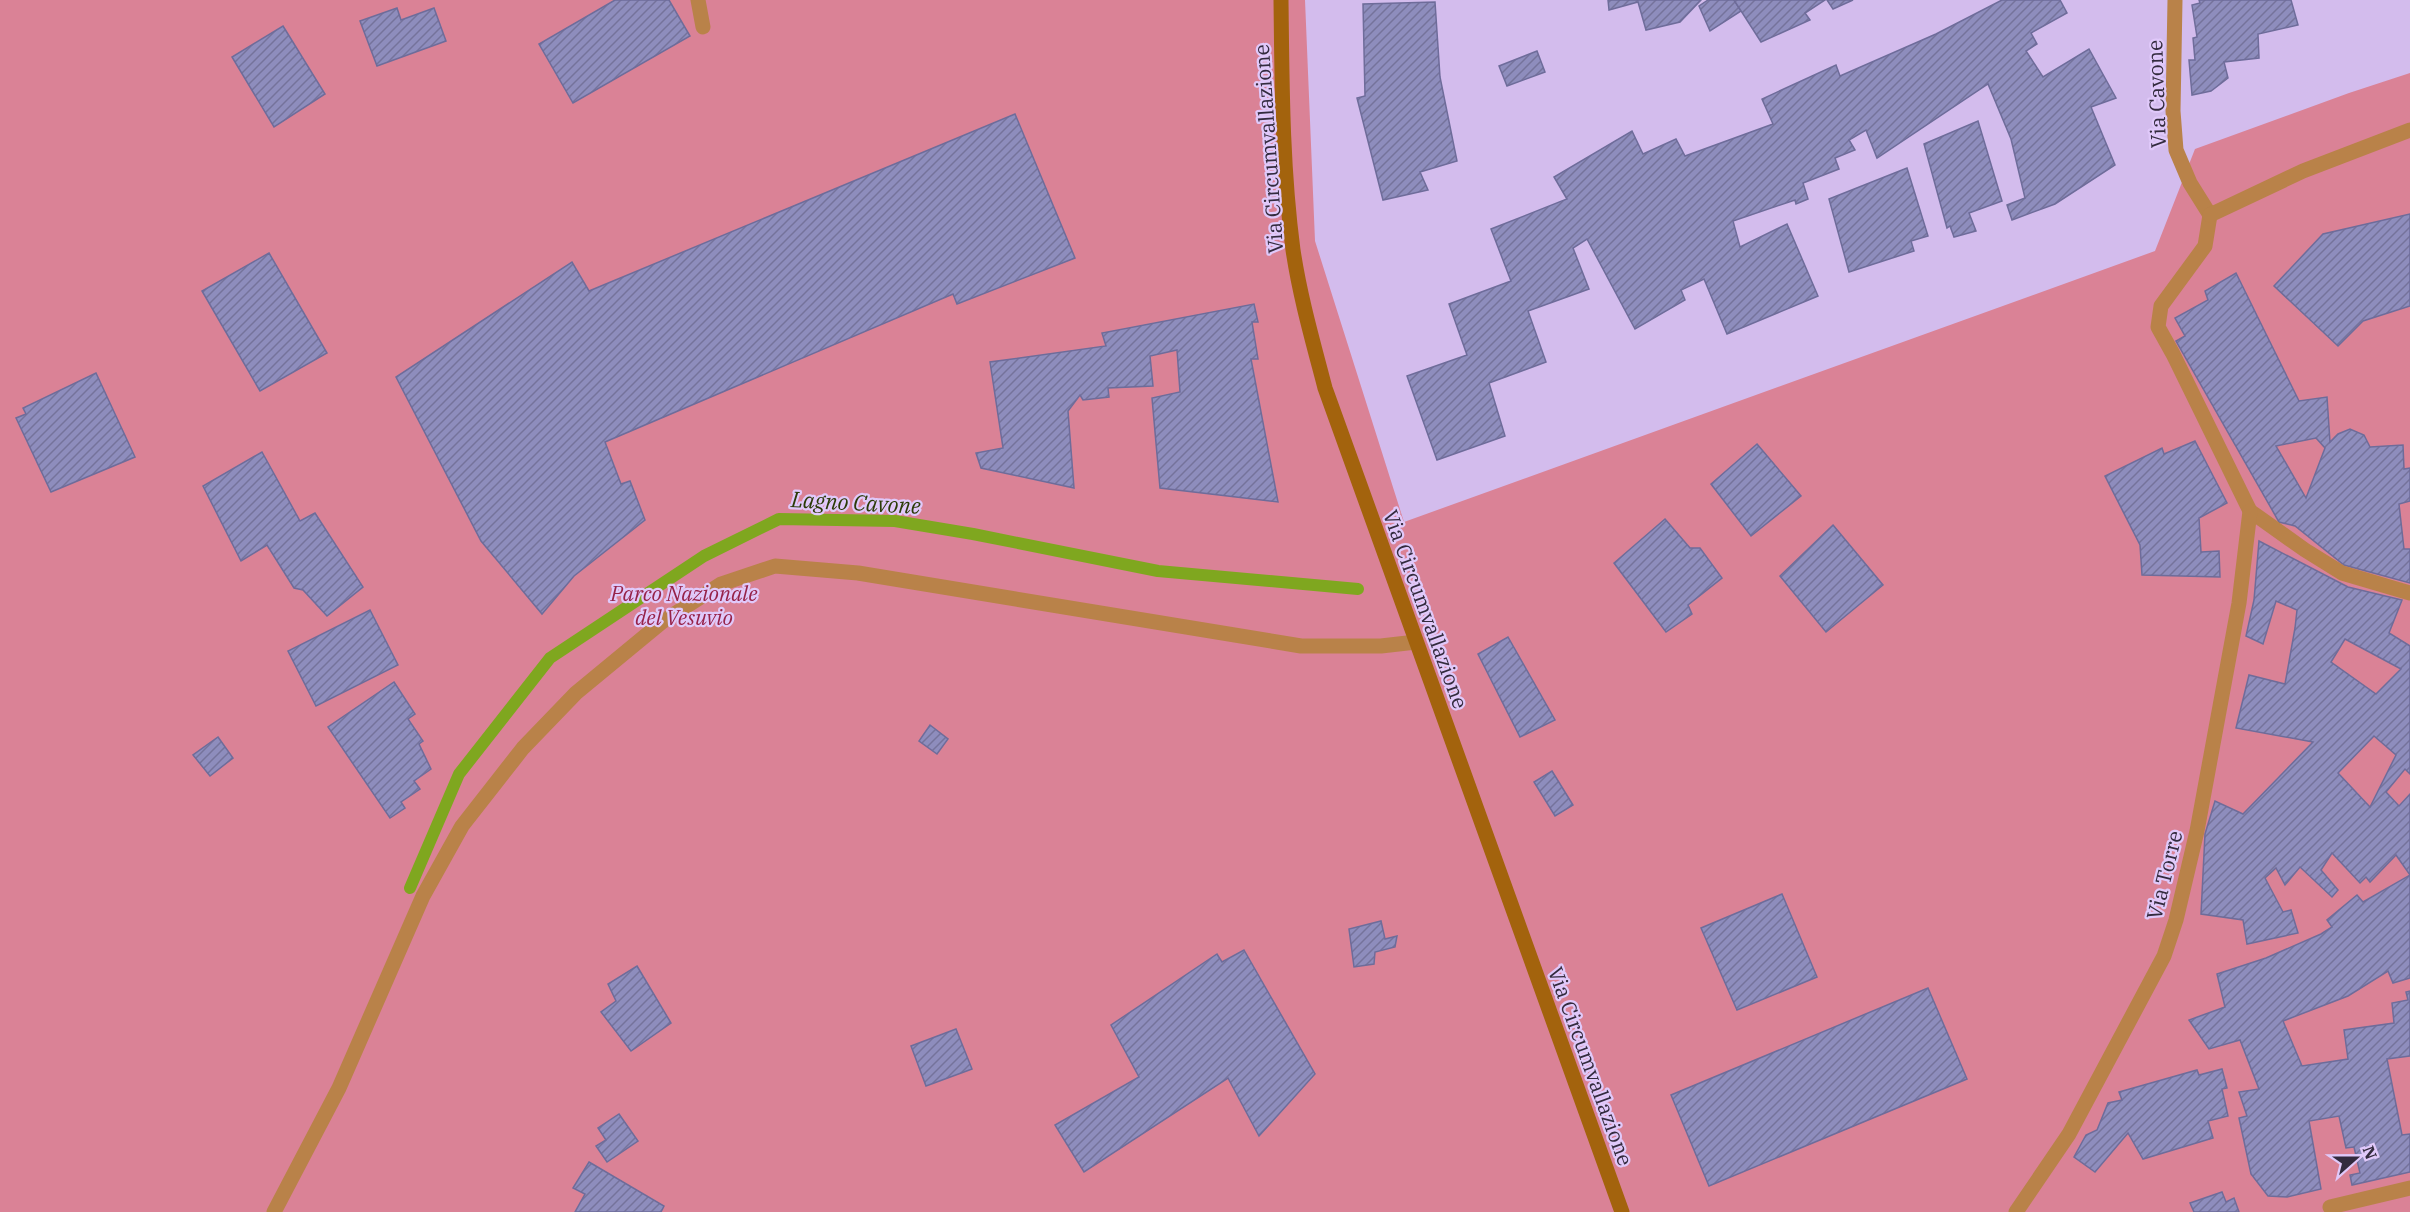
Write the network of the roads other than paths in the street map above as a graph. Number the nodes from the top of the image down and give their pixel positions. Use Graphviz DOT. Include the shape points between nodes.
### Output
graph roads {
  1 [pos="698,0"];
  2 [pos="1281,0"];
  3 [pos="2175,0"];
  4 [pos="703,27"];
  5 [pos="2410,130"];
  6 [pos="2210,215"];
  7 [pos="2250,511"];
  8 [pos="2410,593"];
  9 [pos="1416,642"];
  10 [pos="2410,1188"];
  11 [pos="2331,1207"];
  12 [pos="274,1212"];
  13 [pos="1622,1212"];
  14 [pos="2016,1212"];
  1 -- 4 [label="street"];
  2 -- 9 [label="main road, Via Circumvallazione" via="1282,103 1293,250 1306,319 1325,388"];
  3 -- 6 [label="street, Via Cavone" via="2176,150"];
  5 -- 6 [label="street" via="2302,171"];
  6 -- 7 [label="street" via="2205,246 2161,306 2158,327"];
  7 -- 8 [label="street" via="2342,573"];
  7 -- 14 [label="street, Via Torre" via="2239,603 2197,831 2164,956 2069,1134"];
  9 -- 12 [label="street" via="1301,646 846,572 775,566 721,584 662,622 576,693 523,748 462,826 423,896 339,1088"];
  9 -- 13 [label="main road, Via Circumvallazione"];
  10 -- 11 [label="street"];
}
